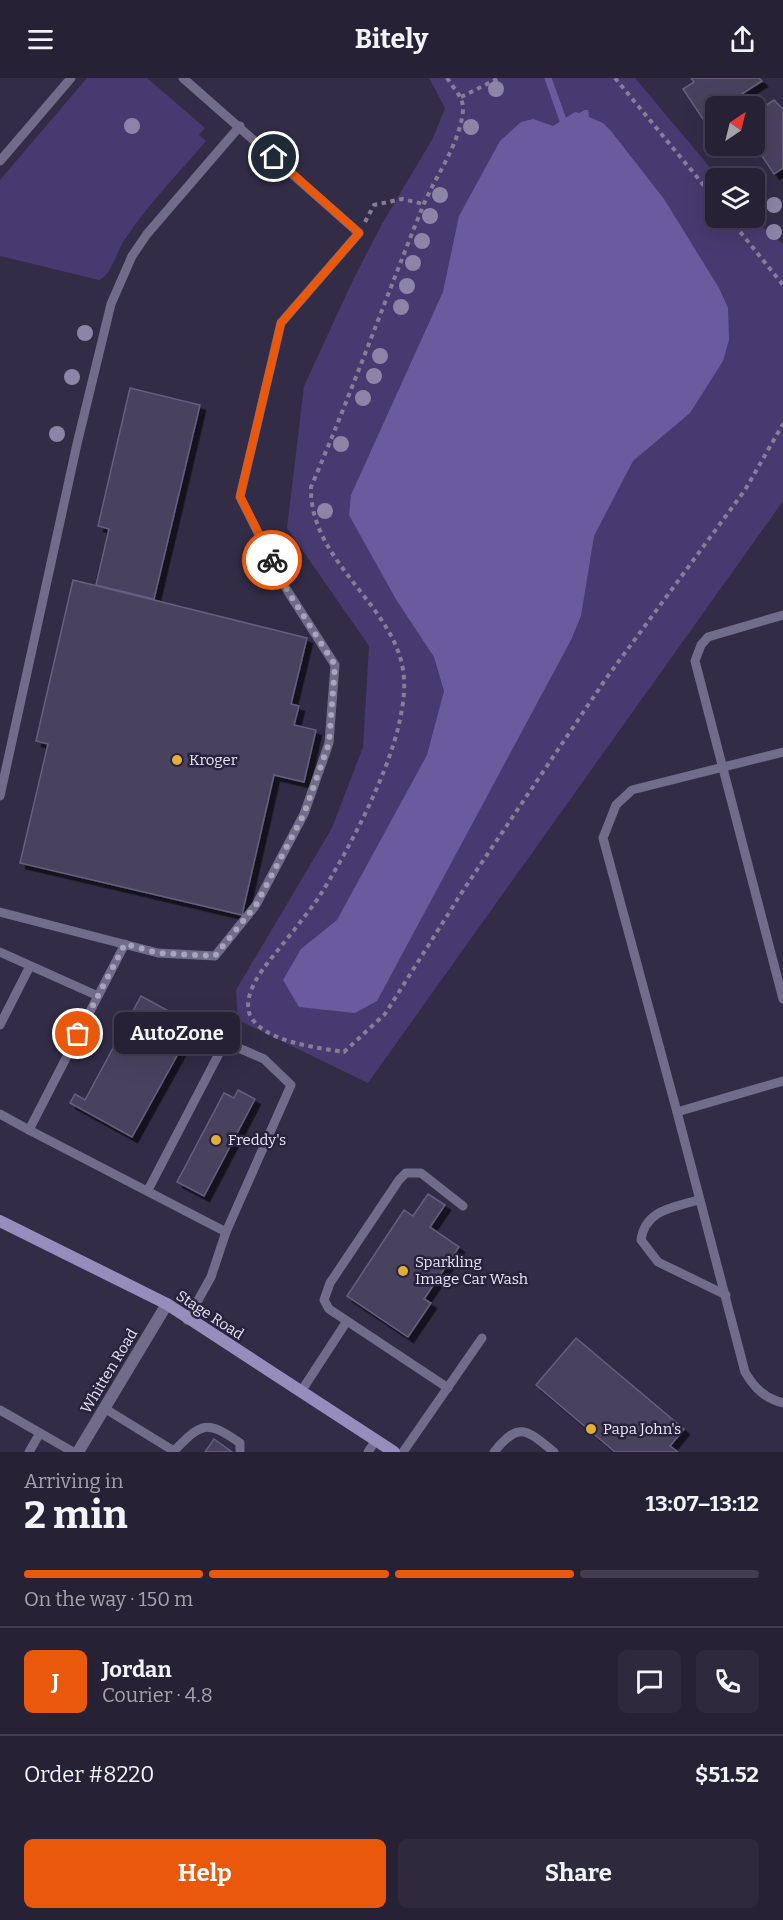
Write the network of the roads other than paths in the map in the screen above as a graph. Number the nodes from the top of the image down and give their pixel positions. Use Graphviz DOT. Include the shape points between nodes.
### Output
graph roads {
  1 [pos="71,78"];
  2 [pos="183,78"];
  3 [pos="240,126"];
  4 [pos="0,161"];
  5 [pos="783,615"];
  6 [pos="783,752"];
  7 [pos="721,767"];
  8 [pos="0,796"];
  9 [pos="0,912"];
  10 [pos="125,944"];
  11 [pos="0,952"];
  12 [pos="30,966"];
  13 [pos="98,996"];
  14 [pos="783,999"];
  15 [pos="0,1025"];
  16 [pos="783,1081"];
  17 [pos="677,1112"];
  18 [pos="0,1114"];
  19 [pos="29,1130"];
  20 [pos="148,1190"];
  21 [pos="698,1200"];
  22 [pos="463,1206"];
  23 [pos="0,1221"];
  24 [pos="226,1232"];
  25 [pos="726,1295"];
  26 [pos="166,1304"];
  27 [pos="187,1320"];
  28 [pos="347,1321"];
  29 [pos="482,1338"];
  30 [pos="448,1388"];
  31 [pos="302,1390"];
  32 [pos="783,1403"];
  33 [pos="105,1408"];
  34 [pos="0,1410"];
  35 [pos="40,1433"];
  36 [pos="376,1440"];
  37 [pos="29,1452"];
  38 [pos="73,1452"];
  39 [pos="78,1452"];
  40 [pos="240,1452"];
  41 [pos="368,1452"];
  42 [pos="394,1452"];
  43 [pos="403,1452"];
  44 [pos="494,1452"];
  45 [pos="554,1452"];
  1 -- 4 [label="lane"];
  2 -- 3 [label="lane"];
  3 -- 8 [label="lane" via="147,234 128,264 111,304"];
  3 -- 10 [label="lane" via="359,233 281,323 240,496 287,590 335,665 329,743 304,814 256,905 215,956 158,953"];
  5 -- 7 [label="lane" via="708,637 701,645 695,661"];
  6 -- 7 [label="lane"];
  7 -- 14 [label="lane"];
  7 -- 17 [label="lane" via="632,790 616,805 603,838"];
  9 -- 10 [label="lane"];
  10 -- 13 [label="lane"];
  11 -- 12 [label="lane"];
  12 -- 13 [label="lane"];
  12 -- 15 [label="lane"];
  13 -- 19 [label="lane"];
  16 -- 17 [label="lane"];
  17 -- 21 [label="lane"];
  18 -- 19 [label="lane"];
  19 -- 20 [label="lane"];
  20 -- 24 [label="lane"];
  20 -- 24 [label="lane" via="225,1042 264,1059 291,1084"];
  21 -- 25 [label="lane"];
  21 -- 25 [label="lane" via="656,1214 643,1227 641,1240 658,1262"];
  22 -- 28 [label="lane" via="421,1173 406,1173 399,1179 325,1293 329,1309"];
  23 -- 26 [label="main road, Stage Road"];
  24 -- 27 [label="lane" via="212,1277"];
  25 -- 32 [label="lane" via="745,1372 765,1397"];
  26 -- 27 [label="main road, Stage Road"];
  26 -- 33 [label="street, Whitten Road"];
  27 -- 31 [label="main road, Stage Road"];
  28 -- 30 [label="lane"];
  28 -- 31 [label="lane"];
  29 -- 30 [label="lane"];
  30 -- 43 [label="lane"];
  31 -- 36 [label="main road, Stage Road"];
  33 -- 39 [label="street, Whitten Road"];
  33 -- 40 [label="lane" via="174,1451 194,1430 207,1425 240,1443"];
  34 -- 35 [label="lane"];
  35 -- 37 [label="lane"];
  35 -- 38 [label="lane"];
  36 -- 41 [label="lane"];
  36 -- 42 [label="main road, Stage Road"];
  44 -- 45 [label="lane" via="516,1431 530,1432"];
}
